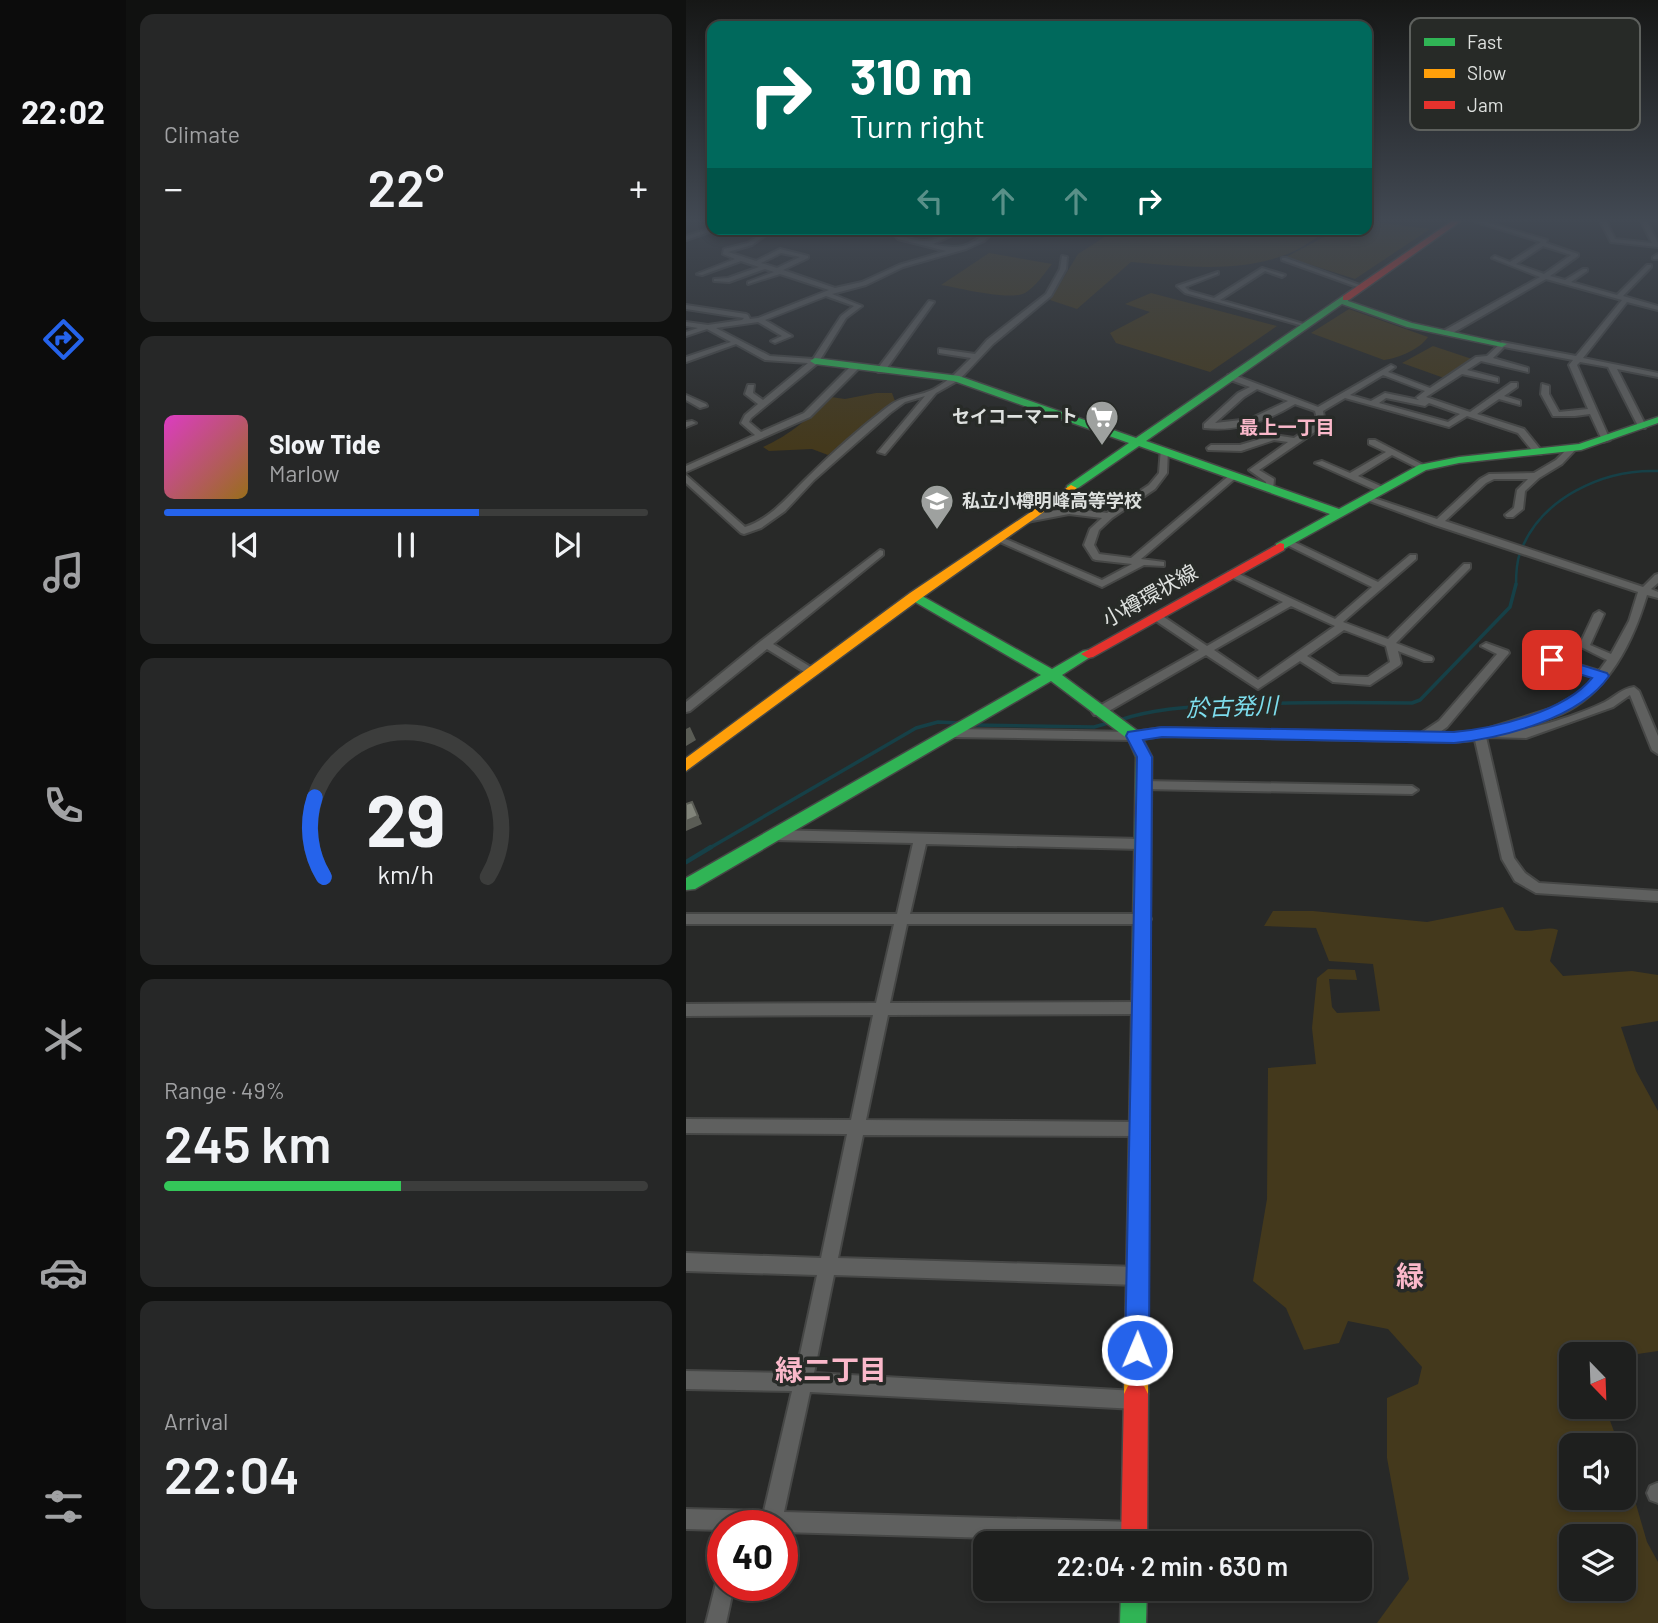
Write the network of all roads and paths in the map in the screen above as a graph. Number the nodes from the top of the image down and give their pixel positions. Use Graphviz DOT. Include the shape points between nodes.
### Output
graph roads {
  1 [pos="821,297"];
  2 [pos="831,297"];
  3 [pos="1047,297"];
  4 [pos="1204,297"];
  5 [pos="1220,297"];
  6 [pos="1347,297"];
  7 [pos="1510,297"];
  8 [pos="1617,297"];
  9 [pos="1622,298"];
  10 [pos="1215,300"];
  11 [pos="1341,301"];
  12 [pos="931,302"];
  13 [pos="686,307"];
  14 [pos="1658,308"];
  15 [pos="759,320"];
  16 [pos="744,323"];
  17 [pos="686,324"];
  18 [pos="1305,326"];
  19 [pos="708,327"];
  20 [pos="1448,332"];
  21 [pos="686,334"];
  22 [pos="775,341"];
  23 [pos="736,342"];
  24 [pos="1502,344"];
  25 [pos="942,351"];
  26 [pos="976,356"];
  27 [pos="1484,358"];
  28 [pos="686,359"];
  29 [pos="1576,360"];
  30 [pos="815,361"];
  31 [pos="855,367"];
  32 [pos="1391,367"];
  33 [pos="1612,367"];
  34 [pos="881,370"];
  35 [pos="1525,370"];
  36 [pos="1460,371"];
  37 [pos="1382,372"];
  38 [pos="1657,376"];
  39 [pos="1231,377"];
  40 [pos="956,378"];
  41 [pos="1495,380"];
  42 [pos="1514,385"];
  43 [pos="1545,386"];
  44 [pos="751,387"];
  45 [pos="1256,387"];
  46 [pos="1431,391"];
  47 [pos="933,392"];
  48 [pos="1343,395"];
  49 [pos="1498,396"];
  50 [pos="686,397"];
  51 [pos="1294,401"];
  52 [pos="1373,403"];
  53 [pos="1517,403"];
  54 [pos="763,404"];
  55 [pos="1439,404"];
  56 [pos="703,406"];
  57 [pos="1319,410"];
  58 [pos="1591,411"];
  59 [pos="1469,414"];
  60 [pos="1658,420"];
  61 [pos="1642,426"];
  62 [pos="761,436"];
  63 [pos="1606,440"];
  64 [pos="1139,441"];
  65 [pos="1295,441"];
  66 [pos="1372,442"];
  67 [pos="1211,448"];
  68 [pos="1573,448"];
  69 [pos="1164,450"];
  70 [pos="882,452"];
  71 [pos="1392,452"];
  72 [pos="1538,452"];
  73 [pos="1319,463"];
  74 [pos="1423,467"];
  75 [pos="686,469"];
  76 [pos="1234,476"];
  77 [pos="1352,476"];
  78 [pos="1536,476"];
  79 [pos="686,478"];
  80 [pos="1270,488"];
  81 [pos="1375,494"];
  82 [pos="1341,514"];
  83 [pos="1110,516"];
  84 [pos="1510,516"];
  85 [pos="1027,519"];
  86 [pos="1438,523"];
  87 [pos="998,539"];
  88 [pos="1290,543"];
  89 [pos="880,553"];
  90 [pos="1413,557"];
  91 [pos="1138,561"];
  92 [pos="1161,564"];
  93 [pos="1467,566"];
  94 [pos="1232,574"];
  95 [pos="1658,577"];
  96 [pos="1380,587"];
  97 [pos="1643,592"];
  98 [pos="1658,595"];
  99 [pos="915,596"];
  100 [pos="1289,603"];
  101 [pos="1599,614"];
  102 [pos="1157,617"];
  103 [pos="1339,624"];
  104 [pos="765,643"];
  105 [pos="1390,643"];
  106 [pos="1486,646"];
  107 [pos="1206,650"];
  108 [pos="1300,656"];
  109 [pos="1429,659"];
  110 [pos="1614,659"];
  111 [pos="1552,660"];
  112 [pos="810,671"];
  113 [pos="1052,675"];
  114 [pos="1602,676"];
  115 [pos="686,708"];
  116 [pos="1117,724"];
  117 [pos="956,731"];
  118 [pos="1483,734"];
  119 [pos="1425,737"];
  120 [pos="1658,750"];
  121 [pos="686,766"];
  122 [pos="1143,785"];
  123 [pos="1412,790"];
  124 [pos="773,835"];
  125 [pos="921,838"];
  126 [pos="1141,844"];
  127 [pos="687,885"];
  128 [pos="1658,896"];
  129 [pos="686,919"];
  130 [pos="902,919"];
  131 [pos="1144,919"];
  132 [pos="1142,1009"];
  133 [pos="686,1010"];
  134 [pos="881,1011"];
  135 [pos="686,1126"];
  136 [pos="856,1126"];
  137 [pos="1140,1129"];
  138 [pos="686,1262"];
  139 [pos="828,1264"];
  140 [pos="1138,1276"];
  141 [pos="686,1380"];
  142 [pos="804,1382"];
  143 [pos="1136,1400"];
  144 [pos="775,1510"];
  145 [pos="686,1519"];
  146 [pos="707,1521"];
  147 [pos="798,1522"];
  148 [pos="986,1531"];
  149 [pos="1135,1531"];
  150 [pos="721,1601"];
  151 [pos="1133,1601"];
  152 [pos="716,1623"];
  153 [pos="1133,1623"];
  1 -- 15 [label="street"];
  2 -- 30 [label="street" via="859,306 844,317"];
  3 -- 26 [label="street"];
  4 -- 10 [label="street"];
  5 -- 10 [label="street"];
  6 -- 11 [label="street"];
  7 -- 20 [label="street"];
  8 -- 9 [label="street"];
  9 -- 14 [label="street"];
  9 -- 29 [label="street"];
  10 -- 18 [label="street"];
  11 -- 18 [label="street"];
  11 -- 20 [label="street" via="1402,323"];
  12 -- 34 [label="street"];
  13 -- 16 [label="street" via="746,316"];
  15 -- 16 [label="street"];
  15 -- 22 [label="street" via="788,335"];
  16 -- 19 [label="street"];
  17 -- 19 [label="street"];
  18 -- 39 [label="street"];
  19 -- 21 [label="street"];
  19 -- 23 [label="street"];
  20 -- 24 [label="street"];
  23 -- 28 [label="street"];
  23 -- 30 [label="street" via="768,358"];
  24 -- 27 [label="street"];
  24 -- 29 [label="street"];
  25 -- 26 [label="street"];
  26 -- 40 [label="street"];
  27 -- 35 [label="street"];
  27 -- 36 [label="street"];
  29 -- 33 [label="street"];
  29 -- 58 [label="street" via="1573,366"];
  30 -- 31 [label="street"];
  30 -- 54 [label="street"];
  31 -- 34 [label="street"];
  31 -- 62 [label="street" via="807,415"];
  32 -- 37 [label="street"];
  33 -- 38 [label="street"];
  33 -- 61 [label="street"];
  34 -- 40 [label="street"];
  36 -- 41 [label="street"];
  36 -- 46 [label="street"];
  37 -- 46 [label="street"];
  37 -- 48 [label="street"];
  39 -- 45 [label="street"];
  39 -- 64 [label="street"];
  40 -- 47 [label="street"];
  40 -- 64 [label="street"];
  42 -- 49 [label="street"];
  43 -- 58 [label="street" via="1556,414"];
  44 -- 54 [label="street" via="749,394"];
  45 -- 51 [label="street"];
  45 -- 51 [label="street" via="1207,426 1243,426"];
  46 -- 55 [label="street" via="1420,398"];
  47 -- 70 [label="street"];
  47 -- 79 [label="street" via="902,400 887,411 782,509 744,531"];
  48 -- 52 [label="street"];
  48 -- 57 [label="street"];
  49 -- 53 [label="street"];
  49 -- 59 [label="street"];
  50 -- 56 [label="street"];
  51 -- 57 [label="street"];
  52 -- 55 [label="street" via="1385,396"];
  52 -- 59 [label="street" via="1449,425"];
  54 -- 62 [label="street" via="745,423"];
  55 -- 59 [label="street"];
  57 -- 65 [label="street" via="1322,423"];
  58 -- 63 [label="street"];
  59 -- 72 [label="street" via="1521,431"];
  60 -- 61 [label="street, 小樽環状線"];
  61 -- 63 [label="street, 小樽環状線"];
  62 -- 75 [label="street"];
  63 -- 68 [label="street, 小樽環状線"];
  64 -- 69 [label="street"];
  64 -- 85 [label="street"];
  65 -- 67 [label="street" via="1274,437 1241,448"];
  65 -- 80 [label="street" via="1253,470 1271,481"];
  66 -- 71 [label="street"];
  68 -- 72 [label="street, 小樽環状線"];
  68 -- 78 [label="street"];
  69 -- 76 [label="street"];
  69 -- 83 [label="street" via="1163,473 1152,487"];
  71 -- 74 [label="street"];
  71 -- 77 [label="street"];
  72 -- 74 [label="street, 小樽環状線"];
  73 -- 77 [label="street"];
  74 -- 81 [label="street, 小樽環状線"];
  76 -- 80 [label="street"];
  76 -- 91 [label="street"];
  77 -- 81 [label="street"];
  78 -- 84 [label="street" via="1521,490 1518,509"];
  78 -- 86 [label="street" via="1492,476"];
  80 -- 82 [label="street"];
  81 -- 82 [label="street, 小樽環状線"];
  81 -- 86 [label="street"];
  82 -- 88 [label="street, 小樽環状線"];
  83 -- 85 [label="street" via="1069,511"];
  83 -- 91 [label="street" via="1096,529 1091,552 1096,557"];
  85 -- 87 [label="street"];
  86 -- 97 [label="street"];
  87 -- 91 [label="street" via="1102,584"];
  87 -- 99 [label="street"];
  88 -- 94 [label="street, 小樽環状線"];
  88 -- 96 [label="street"];
  89 -- 104 [label="street"];
  90 -- 96 [label="street"];
  91 -- 92 [label="street"];
  93 -- 105 [label="street"];
  94 -- 100 [label="street"];
  94 -- 102 [label="street, 小樽環状線"];
  95 -- 97 [label="street"];
  96 -- 103 [label="street"];
  97 -- 98 [label="street"];
  97 -- 110 [label="street"];
  99 -- 112 [label="street"];
  99 -- 113 [label="street"];
  100 -- 103 [label="street"];
  100 -- 107 [label="street"];
  101 -- 110 [label="street" via="1584,646"];
  102 -- 107 [label="street"];
  102 -- 113 [label="street, 小樽環状線"];
  103 -- 105 [label="street"];
  103 -- 108 [label="street"];
  104 -- 112 [label="street"];
  104 -- 115 [label="street"];
  105 -- 108 [label="street" via="1396,663 1370,681 1337,679"];
  105 -- 109 [label="street"];
  106 -- 119 [label="street" via="1504,653 1443,724"];
  107 -- 108 [label="street" via="1258,684"];
  107 -- 116 [label="street"];
  110 -- 114 [label="street"];
  111 -- 114 [label="street"];
  112 -- 121 [label="street"];
  113 -- 116 [label="street"];
  113 -- 117 [label="street, 小樽環状線"];
  114 -- 118 [label="street" via="1588,693 1557,711"];
  116 -- 117 [label="street"];
  116 -- 119 [label="street" via="1162,732"];
  116 -- 122 [label="street" via="1144,757"];
  117 -- 124 [label="street, 小樽環状線"];
  118 -- 119 [label="street"];
  118 -- 120 [label="street" via="1522,735 1634,691"];
  118 -- 128 [label="street" via="1508,859 1520,877 1536,888"];
  122 -- 123 [label="street"];
  122 -- 126 [label="street"];
  124 -- 125 [label="street"];
  124 -- 127 [label="street, 小樽環状線"];
  125 -- 126 [label="street"];
  125 -- 130 [label="street"];
  126 -- 131 [label="street"];
  129 -- 130 [label="street"];
  130 -- 131 [label="street"];
  130 -- 134 [label="street"];
  131 -- 132 [label="street"];
  132 -- 134 [label="street"];
  132 -- 137 [label="street"];
  133 -- 134 [label="street"];
  134 -- 136 [label="street"];
  135 -- 136 [label="street"];
  136 -- 137 [label="street"];
  136 -- 139 [label="street"];
  137 -- 140 [label="street"];
  138 -- 139 [label="street"];
  139 -- 140 [label="street"];
  139 -- 142 [label="street"];
  140 -- 143 [label="street"];
  141 -- 142 [label="street"];
  142 -- 143 [label="street"];
  142 -- 144 [label="street"];
  143 -- 149 [label="street"];
  145 -- 146 [label="street"];
  147 -- 148 [label="street"];
  150 -- 152 [label="street"];
  151 -- 153 [label="street"];
}
